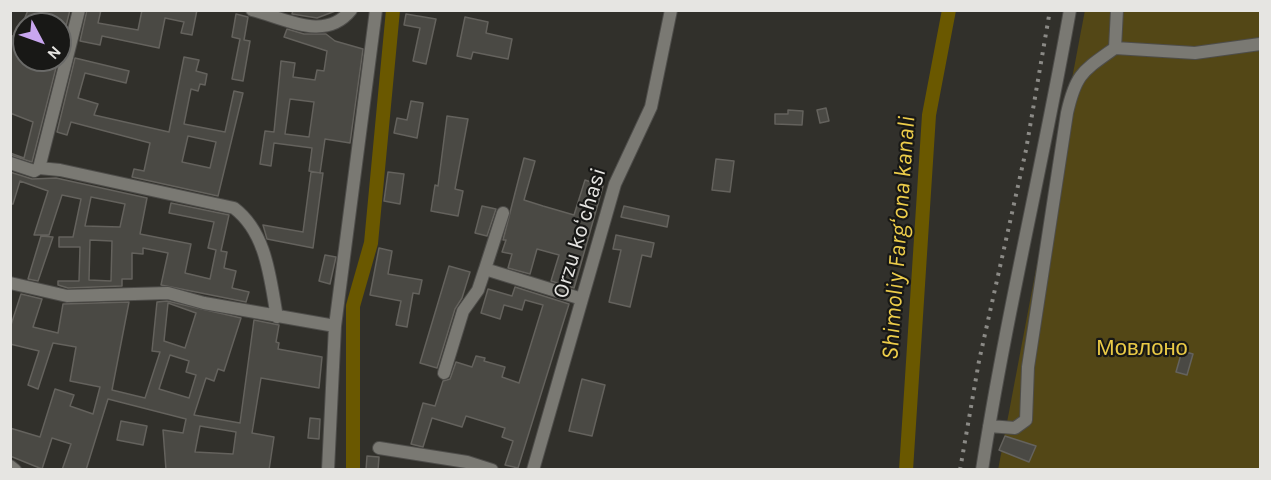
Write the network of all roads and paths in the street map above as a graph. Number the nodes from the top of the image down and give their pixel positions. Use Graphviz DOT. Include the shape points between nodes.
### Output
graph roads {
  1 [pos="79,10"];
  2 [pos="252,10"];
  3 [pos="351,10"];
  4 [pos="376,10"];
  5 [pos="671,10"];
  6 [pos="1070,10"];
  7 [pos="1117,10"];
  8 [pos="1260,44"];
  9 [pos="1115,48"];
  10 [pos="10,163"];
  11 [pos="39,168"];
  12 [pos="503,213"];
  13 [pos="485,269"];
  14 [pos="10,283"];
  15 [pos="582,299"];
  16 [pos="277,317"];
  17 [pos="335,326"];
  18 [pos="444,373"];
  19 [pos="989,426"];
  20 [pos="379,448"];
  21 [pos="10,466"];
  22 [pos="328,469"];
  23 [pos="15,470"];
  24 [pos="492,470"];
  25 [pos="533,470"];
  26 [pos="982,470"];
  1 -- 11 [label="street"];
  2 -- 3 [label="street" via="327,28 340,23"];
  4 -- 17 [label="street"];
  5 -- 15 [label="street, Orzu koʻchasi" via="651,107 615,184"];
  6 -- 19 [label="street"];
  7 -- 9 [label="street"];
  8 -- 9 [label="street" via="1195,53"];
  9 -- 19 [label="street" via="1076,80 1067,113 1028,367 1026,420 1015,428"];
  10 -- 11 [label="street" via="34,171"];
  11 -- 16 [label="street" via="234,208 246,217 266,257"];
  12 -- 13 [label="street"];
  13 -- 15 [label="street"];
  13 -- 18 [label="street" via="478,290 463,311"];
  14 -- 16 [label="street" via="67,296 168,293"];
  15 -- 25 [label="street, Orzu koʻchasi"];
  16 -- 17 [label="street"];
  17 -- 22 [label="street"];
  19 -- 26 [label="street"];
  20 -- 24 [label="street" via="467,462"];
  21 -- 23 [label="street"];
}
